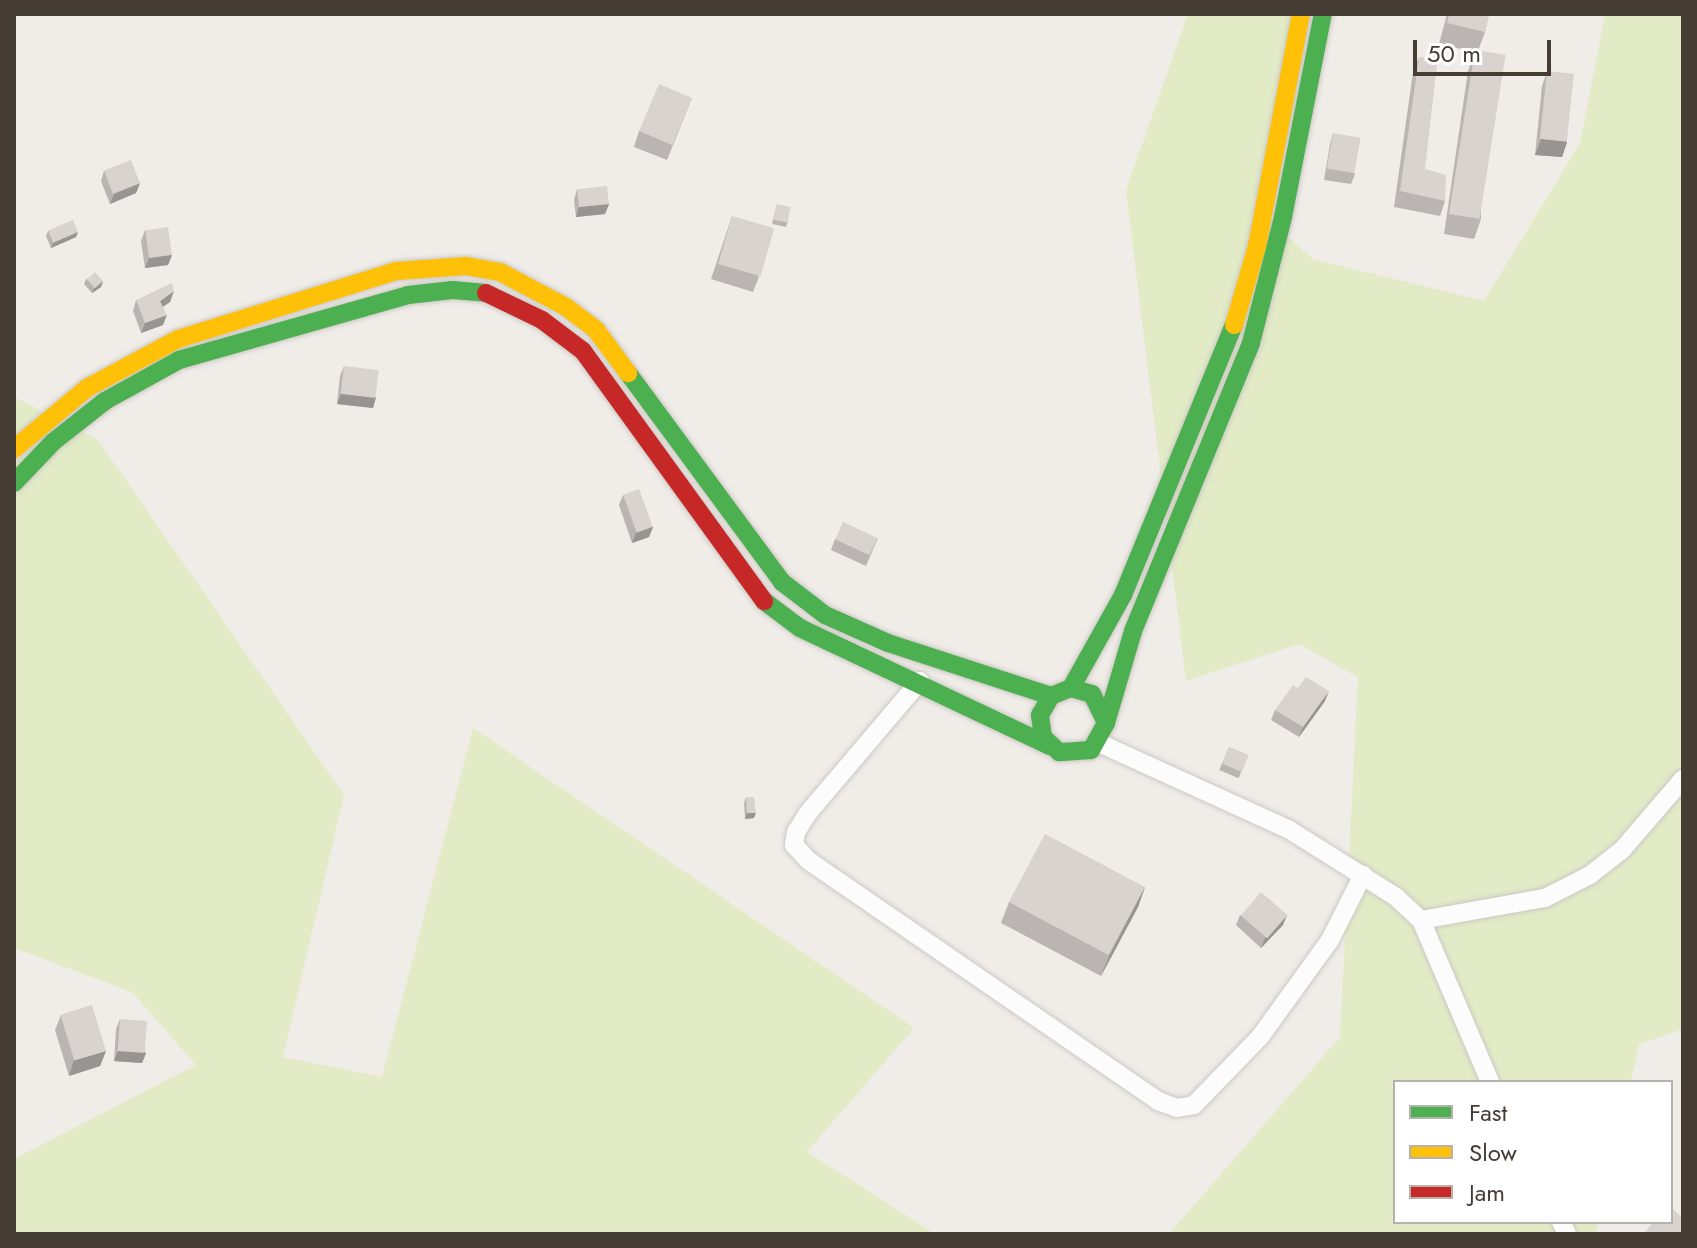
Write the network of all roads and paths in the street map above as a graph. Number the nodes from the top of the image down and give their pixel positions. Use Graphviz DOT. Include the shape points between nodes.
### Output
graph roads {
  1 [pos="1301,14"];
  2 [pos="1323,14"];
  3 [pos="14,449"];
  4 [pos="14,483"];
  5 [pos="920,681"];
  6 [pos="1071,688"];
  7 [pos="1051,696"];
  8 [pos="1106,723"];
  9 [pos="1099,743"];
  10 [pos="1050,746"];
  11 [pos="1683,779"];
  12 [pos="1363,875"];
  13 [pos="1421,920"];
  14 [pos="1489,1080"];
  1 -- 6 [label="street" via="1257,246 1236,320 1123,595"];
  2 -- 8 [label="street" via="1280,231 1251,343 1133,631"];
  3 -- 7 [label="street" via="87,388 178,339 396,271 466,266 500,272 566,307 596,330 782,582 825,615 888,643"];
  4 -- 5 [label="street" via="53,442 105,401 179,360 408,295 453,290 492,294 542,320 583,351 759,597 800,628"];
  5 -- 10 [label="street"];
  5 -- 12 [label="street" via="808,813 794,845 809,861 1158,1101 1177,1108 1194,1105 1260,1037 1330,940"];
  6 -- 7 [label="street"];
  6 -- 8 [label="street" via="1092,694"];
  7 -- 10 [label="street" via="1040,715"];
  8 -- 9 [label="street"];
  9 -- 10 [label="street" via="1069,755"];
  9 -- 12 [label="street" via="1288,829"];
  11 -- 13 [label="street" via="1622,850 1590,875 1545,898"];
  12 -- 13 [label="street"];
  13 -- 14 [label="street"];
}
